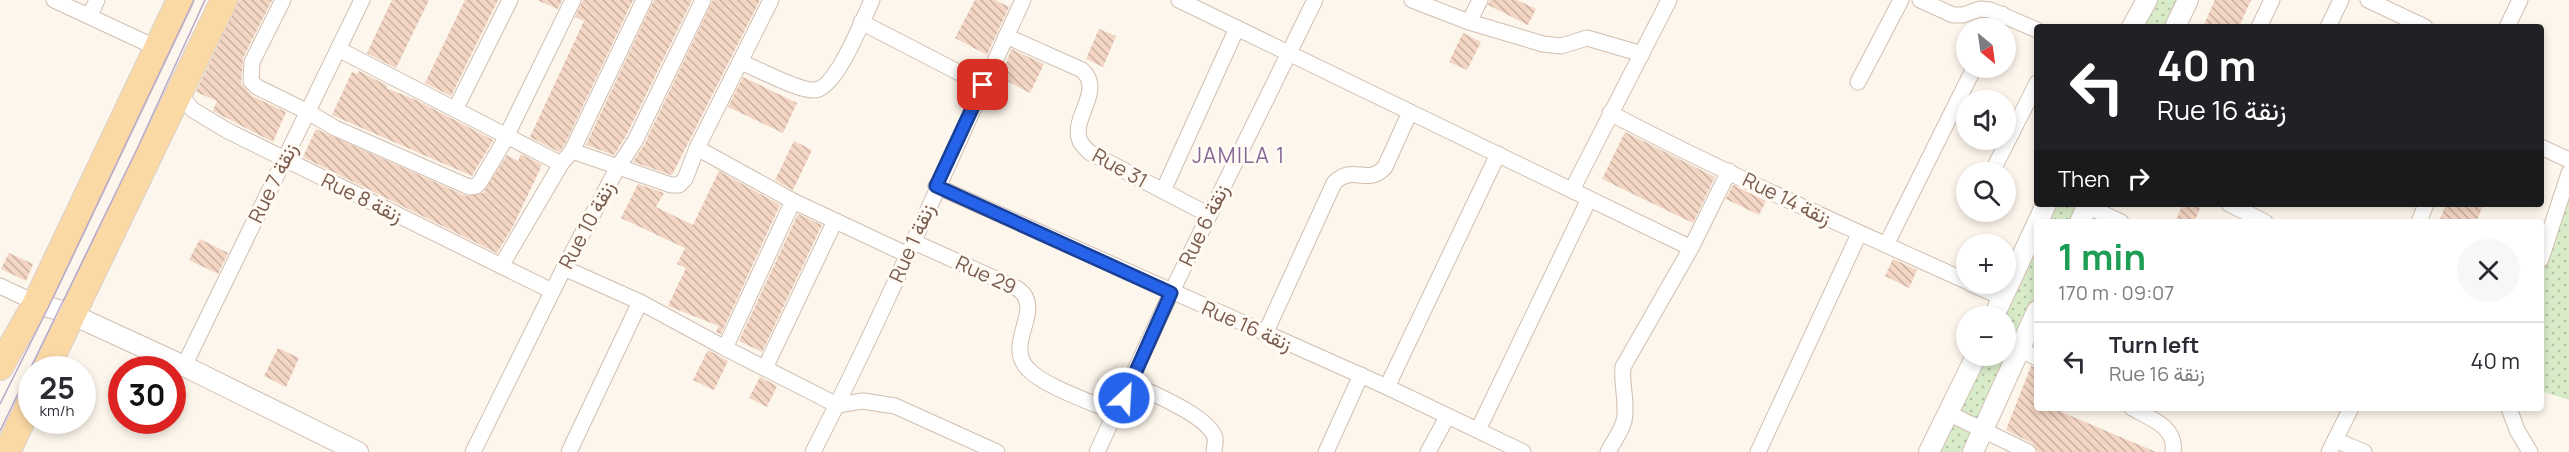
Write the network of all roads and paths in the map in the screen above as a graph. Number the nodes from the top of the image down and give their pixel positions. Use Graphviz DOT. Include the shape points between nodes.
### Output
graph roads {
  1 [pos="54,0"];
  2 [pos="97,0"];
  3 [pos="180,0"];
  4 [pos="224,0"];
  5 [pos="284,0"];
  6 [pos="362,0"];
  7 [pos="510,0"];
  8 [pos="573,0"];
  9 [pos="644,0"];
  10 [pos="703,0"];
  11 [pos="771,0"];
  12 [pos="872,0"];
  13 [pos="1023,0"];
  14 [pos="1179,0"];
  15 [pos="1315,0"];
  16 [pos="1412,0"];
  17 [pos="1480,0"];
  18 [pos="1669,0"];
  19 [pos="1901,0"];
  20 [pos="1920,0"];
  21 [pos="2147,0"];
  22 [pos="2188,0"];
  23 [pos="2272,0"];
  24 [pos="2341,0"];
  25 [pos="2368,0"];
  26 [pos="2520,0"];
  27 [pos="1973,6"];
  28 [pos="2002,14"];
  29 [pos="90,15"];
  30 [pos="2000,18"];
  31 [pos="861,22"];
  32 [pos="1469,22"];
  33 [pos="2134,24"];
  34 [pos="2176,24"];
  35 [pos="2260,24"];
  36 [pos="2329,24"];
  37 [pos="2419,24"];
  38 [pos="2509,24"];
  39 [pos="1237,28"];
  40 [pos="2034,29"];
  41 [pos="1006,36"];
  42 [pos="157,48"];
  43 [pos="338,49"];
  44 [pos="1288,53"];
  45 [pos="1642,54"];
  46 [pos="740,62"];
  47 [pos="1969,78"];
  48 [pos="1858,82"];
  49 [pos="983,85"];
  50 [pos="2034,88"];
  51 [pos="179,94"];
  52 [pos="456,108"];
  53 [pos="308,112"];
  54 [pos="1410,112"];
  55 [pos="1610,113"];
  56 [pos="506,135"];
  57 [pos="698,148"];
  58 [pos="2544,148"];
  59 [pos="572,151"];
  60 [pos="1497,154"];
  61 [pos="285,160"];
  62 [pos="2569,160"];
  63 [pos="1997,162"];
  64 [pos="561,164"];
  65 [pos="618,167"];
  66 [pos="1729,171"];
  67 [pos="2569,173"];
  68 [pos="936,186"];
  69 [pos="1572,190"];
  70 [pos="1163,191"];
  71 [pos="1589,198"];
  72 [pos="793,201"];
  73 [pos="2237,207"];
  74 [pos="2085,211"];
  75 [pos="1209,215"];
  76 [pos="2111,219"];
  77 [pos="2259,219"];
  78 [pos="835,221"];
  79 [pos="2034,230"];
  80 [pos="1859,234"];
  81 [pos="1886,245"];
  82 [pos="1691,248"];
  83 [pos="911,249"];
  84 [pos="2544,250"];
  85 [pos="501,266"];
  86 [pos="564,268"];
  87 [pos="1956,276"];
  88 [pos="0,286"];
  89 [pos="552,291"];
  90 [pos="1171,293"];
  91 [pos="1994,294"];
  92 [pos="2003,298"];
  93 [pos="640,302"];
  94 [pos="36,303"];
  95 [pos="1999,306"];
  96 [pos="71,314"];
  97 [pos="2034,317"];
  98 [pos="1265,334"];
  99 [pos="724,348"];
  100 [pos="2018,348"];
  101 [pos="52,356"];
  102 [pos="162,356"];
  103 [pos="2034,356"];
  104 [pos="186,362"];
  105 [pos="1971,366"];
  106 [pos="0,367"];
  107 [pos="186,367"];
  108 [pos="765,368"];
  109 [pos="1361,375"];
  110 [pos="1131,383"];
  111 [pos="1387,387"];
  112 [pos="837,405"];
  113 [pos="2137,411"];
  114 [pos="2350,411"];
  115 [pos="2510,411"];
  116 [pos="1116,413"];
  117 [pos="1948,413"];
  118 [pos="1447,417"];
  119 [pos="18,429"];
  120 [pos="1478,430"];
  121 [pos="1983,431"];
  122 [pos="2332,446"];
  123 [pos="7,452"];
  124 [pos="358,452"];
  125 [pos="473,452"];
  126 [pos="569,452"];
  127 [pos="813,452"];
  128 [pos="997,452"];
  129 [pos="1097,452"];
  130 [pos="1214,452"];
  131 [pos="1326,452"];
  132 [pos="1428,452"];
  133 [pos="1523,452"];
  134 [pos="1608,452"];
  135 [pos="1758,452"];
  136 [pos="1929,452"];
  137 [pos="1972,452"];
  138 [pos="2028,452"];
  139 [pos="2174,452"];
  140 [pos="2364,452"];
  141 [pos="2530,452"];
  1 -- 29 [label="street"];
  2 -- 29 [label="street"];
  3 -- 42 [label="main road"];
  4 -- 51 [label="main road"];
  5 -- 53 [label="street" via="252,62 251,81"];
  6 -- 43 [label="street, Rue 7 زنقة"];
  7 -- 52 [label="street"];
  8 -- 56 [label="street"];
  9 -- 59 [label="street"];
  10 -- 65 [label="street, Rue 10 زنقة" via="635,141"];
  11 -- 46 [label="street"];
  12 -- 31 [label="street"];
  13 -- 41 [label="street, Rue 1 زنقة"];
  14 -- 39 [label="street"];
  15 -- 44 [label="street, Rue 6 زنقة"];
  16 -- 32 [label="street"];
  17 -- 32 [label="street"];
  18 -- 45 [label="street"];
  19 -- 48 [label="street"];
  20 -- 27 [label="street" via="1953,15 1963,15"];
  21 -- 33 [label="street"];
  22 -- 34 [label="street"];
  23 -- 35 [label="street"];
  24 -- 36 [label="street"];
  25 -- 37 [label="street"];
  26 -- 38 [label="street"];
  27 -- 28 [label="street"];
  28 -- 30 [label="street"];
  28 -- 40 [label="street"];
  29 -- 42 [label="street"];
  31 -- 46 [label="street" via="828,84 813,91"];
  31 -- 49 [label="street"];
  32 -- 45 [label="street" via="1543,44 1561,46 1587,38"];
  39 -- 44 [label="street"];
  39 -- 70 [label="street"];
  41 -- 49 [label="street, Rue 1 زنقة"];
  41 -- 70 [label="street, Rue 31" via="1082,70 1091,87 1078,133 1080,142 1089,152"];
  42 -- 94 [label="main road"];
  43 -- 52 [label="street"];
  43 -- 53 [label="street, Rue 7 زنقة"];
  44 -- 54 [label="street"];
  44 -- 75 [label="street, Rue 6 زنقة"];
  45 -- 55 [label="street"];
  46 -- 57 [label="street"];
  47 -- 81 [label="street"];
  49 -- 68 [label="street, Rue 1 زنقة"];
  50 -- 63 [label="street"];
  51 -- 61 [label="street, Rue 8 زنقة" via="204,117"];
  51 -- 96 [label="main road"];
  52 -- 56 [label="street"];
  53 -- 56 [label="street" via="335,128 469,187 480,182"];
  53 -- 61 [label="street, Rue 7 زنقة"];
  54 -- 60 [label="street"];
  54 -- 98 [label="street" via="1379,174 1371,178 1352,173 1342,175 1334,183"];
  55 -- 66 [label="street, Rue 14 زنقة"];
  55 -- 69 [label="street"];
  56 -- 64 [label="street"];
  57 -- 65 [label="street" via="679,185"];
  57 -- 72 [label="street, Rue 29"];
  58 -- 62 [label="street"];
  59 -- 64 [label="street"];
  59 -- 65 [label="street"];
  60 -- 69 [label="street"];
  60 -- 111 [label="street"];
  61 -- 85 [label="street, Rue 8 زنقة"];
  61 -- 104 [label="street, Rue 7 زنقة"];
  64 -- 85 [label="street"];
  65 -- 86 [label="street, Rue 10 زنقة"];
  66 -- 80 [label="street, Rue 14 زنقة"];
  66 -- 82 [label="street"];
  67 -- 84 [label="street"];
  68 -- 83 [label="street, Rue 1 زنقة"];
  68 -- 90 [label="street, Rue 16 زنقة"];
  69 -- 71 [label="street"];
  70 -- 75 [label="street, Rue 31"];
  71 -- 82 [label="street"];
  71 -- 120 [label="street"];
  72 -- 78 [label="street, Rue 29"];
  72 -- 99 [label="street"];
  73 -- 77 [label="street"];
  74 -- 76 [label="street"];
  75 -- 90 [label="street, Rue 6 زنقة"];
  78 -- 83 [label="street, Rue 29"];
  78 -- 108 [label="street"];
  79 -- 92 [label="street"];
  80 -- 81 [label="street, Rue 14 زنقة"];
  80 -- 135 [label="street"];
  81 -- 87 [label="street, Rue 14 زنقة"];
  82 -- 134 [label="street" via="1623,367 1624,423"];
  83 -- 112 [label="street, Rue 1 زنقة"];
  83 -- 116 [label="street, Rue 29" via="1027,295 1030,305 1018,347 1028,370"];
  85 -- 89 [label="street, Rue 8 زنقة"];
  86 -- 89 [label="street, Rue 10 زنقة"];
  86 -- 93 [label="street"];
  88 -- 94 [label="street"];
  89 -- 125 [label="street, Rue 10 زنقة"];
  90 -- 98 [label="street, Rue 16 زنقة"];
  90 -- 110 [label="street, Rue 6 زنقة"];
  91 -- 92 [label="street"];
  92 -- 95 [label="street"];
  93 -- 99 [label="street"];
  93 -- 126 [label="street"];
  94 -- 96 [label="street"];
  94 -- 106 [label="main road"];
  96 -- 101 [label="main road"];
  96 -- 102 [label="street"];
  97 -- 100 [label="street"];
  98 -- 109 [label="street, Rue 16 زنقة"];
  99 -- 108 [label="street"];
  100 -- 103 [label="street"];
  100 -- 121 [label="street"];
  105 -- 117 [label="street"];
  107 -- 124 [label="street"];
  108 -- 112 [label="street"];
  109 -- 111 [label="street, Rue 16 زنقة"];
  109 -- 131 [label="street"];
  110 -- 116 [label="street, Rue 6 زنقة"];
  110 -- 130 [label="street" via="1200,419 1216,439"];
  111 -- 118 [label="street, Rue 16 زنقة"];
  112 -- 127 [label="street, Rue 1 زنقة"];
  112 -- 128 [label="street" via="863,401 895,406"];
  113 -- 139 [label="street" via="2162,426 2173,439"];
  114 -- 122 [label="street"];
  115 -- 141 [label="street"];
  116 -- 129 [label="street, Rue 6 زنقة"];
  117 -- 121 [label="street"];
  117 -- 136 [label="street"];
  118 -- 120 [label="street, Rue 16 زنقة"];
  118 -- 132 [label="street"];
  119 -- 123 [label="main road"];
  120 -- 133 [label="street, Rue 16 زنقة"];
  121 -- 137 [label="street"];
  121 -- 138 [label="street"];
  122 -- 140 [label="street"];
}
